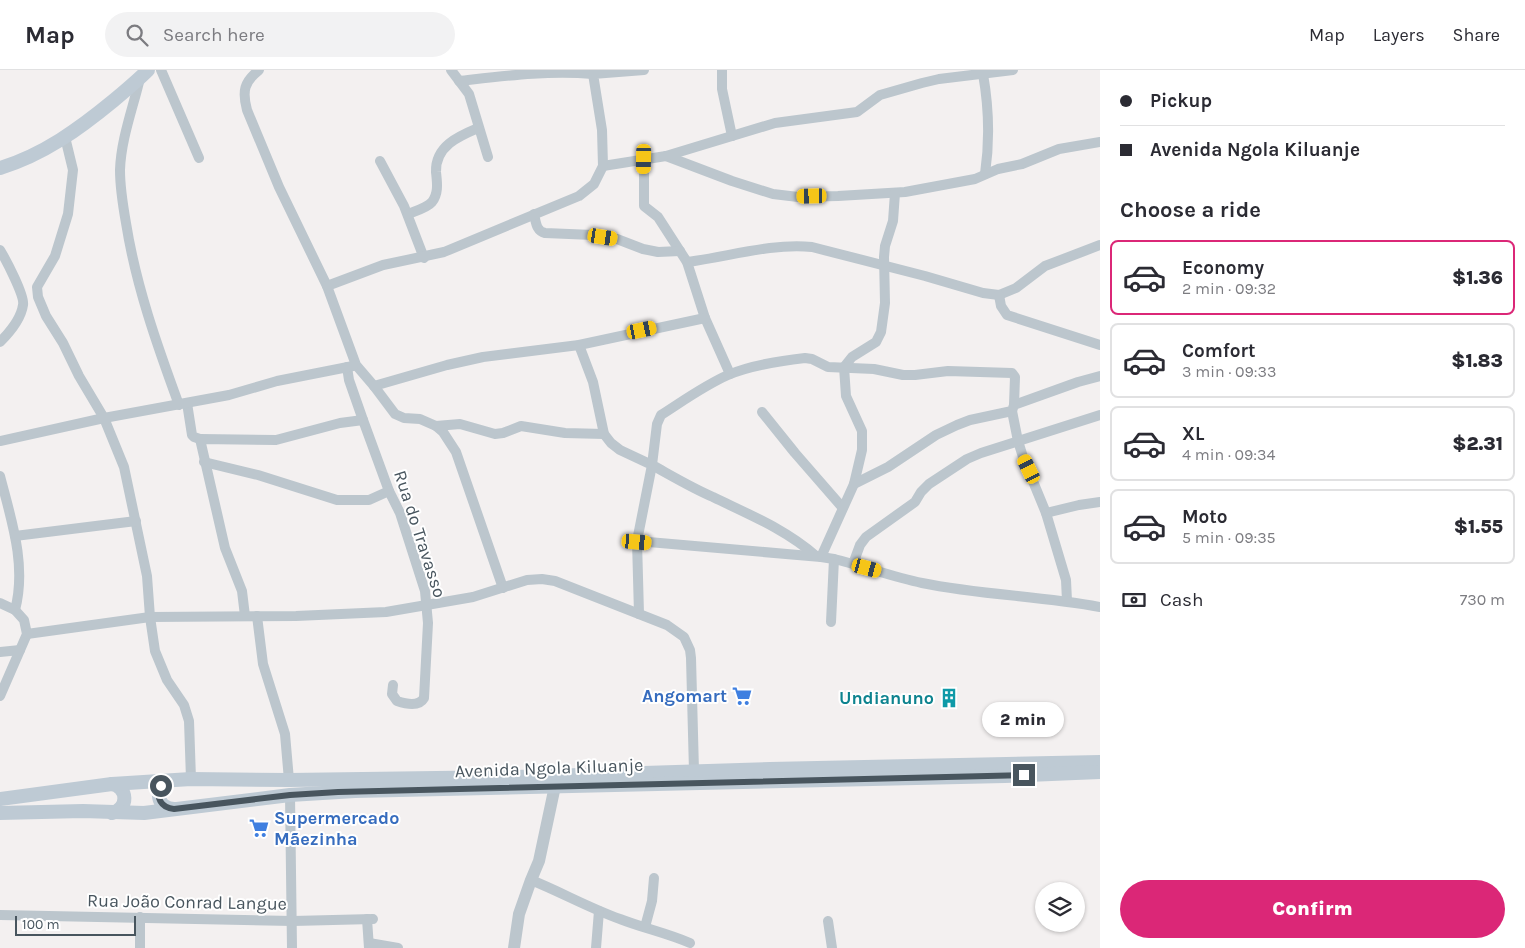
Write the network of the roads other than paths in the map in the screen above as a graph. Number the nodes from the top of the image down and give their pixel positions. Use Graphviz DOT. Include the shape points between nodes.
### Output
graph roads {
  1 [pos="161,70"];
  2 [pos="259,70"];
  3 [pos="451,70"];
  4 [pos="631,70"];
  5 [pos="644,70"];
  6 [pos="722,70"];
  7 [pos="1013,70"];
  8 [pos="142,73"];
  9 [pos="593,74"];
  10 [pos="982,74"];
  11 [pos="459,81"];
  12 [pos="478,128"];
  13 [pos="732,136"];
  14 [pos="65,137"];
  15 [pos="1100,142"];
  16 [pos="666,156"];
  17 [pos="488,157"];
  18 [pos="199,158"];
  19 [pos="644,159"];
  20 [pos="2,161"];
  21 [pos="380,161"];
  22 [pos="603,166"];
  23 [pos="986,174"];
  24 [pos="895,193"];
  25 [pos="408,214"];
  26 [pos="534,214"];
  27 [pos="1100,245"];
  28 [pos="0,250"];
  29 [pos="680,251"];
  30 [pos="424,258"];
  31 [pos="687,262"];
  32 [pos="884,267"];
  33 [pos="327,286"];
  34 [pos="37,293"];
  35 [pos="999,295"];
  36 [pos="22,296"];
  37 [pos="705,318"];
  38 [pos="0,342"];
  39 [pos="579,345"];
  40 [pos="1100,345"];
  41 [pos="352,366"];
  42 [pos="844,367"];
  43 [pos="730,374"];
  44 [pos="1100,376"];
  45 [pos="374,386"];
  46 [pos="183,404"];
  47 [pos="1013,408"];
  48 [pos="762,412"];
  49 [pos="1100,414"];
  50 [pos="104,418"];
  51 [pos="363,420"];
  52 [pos="436,426"];
  53 [pos="604,434"];
  54 [pos="200,439"];
  55 [pos="0,441"];
  56 [pos="1018,441"];
  57 [pos="204,462"];
  58 [pos="652,464"];
  59 [pos="0,476"];
  60 [pos="854,484"];
  61 [pos="390,492"];
  62 [pos="1100,502"];
  63 [pos="842,508"];
  64 [pos="1046,513"];
  65 [pos="136,521"];
  66 [pos="15,536"];
  67 [pos="637,542"];
  68 [pos="819,556"];
  69 [pos="834,559"];
  70 [pos="853,564"];
  71 [pos="503,588"];
  72 [pos="1067,601"];
  73 [pos="0,603"];
  74 [pos="428,606"];
  75 [pos="1100,607"];
  76 [pos="15,610"];
  77 [pos="639,614"];
  78 [pos="245,616"];
  79 [pos="257,616"];
  80 [pos="150,617"];
  81 [pos="831,622"];
  82 [pos="27,634"];
  83 [pos="20,650"];
  84 [pos="0,652"];
  85 [pos="393,685"];
  86 [pos="0,696"];
  87 [pos="1100,762"];
  88 [pos="694,771"];
  89 [pos="1100,772"];
  90 [pos="191,779"];
  91 [pos="289,780"];
  92 [pos="169,781"];
  93 [pos="112,784"];
  94 [pos="555,786"];
  95 [pos="290,795"];
  96 [pos="0,799"];
  97 [pos="174,809"];
  98 [pos="0,813"];
  99 [pos="112,813"];
  100 [pos="654,878"];
  101 [pos="531,880"];
  102 [pos="599,911"];
  103 [pos="0,915"];
  104 [pos="140,917"];
  105 [pos="293,921"];
  106 [pos="828,921"];
  107 [pos="645,927"];
  108 [pos="690,943"];
  109 [pos="369,945"];
  110 [pos="140,948"];
  111 [pos="292,948"];
  112 [pos="398,948"];
  113 [pos="514,948"];
  114 [pos="596,948"];
  115 [pos="832,948"];
  1 -- 18 [label="street"];
  2 -- 33 [label="street, Rua do Travasso" via="246,83 244,98 247,110 279,187"];
  3 -- 11 [label="street"];
  4 -- 5 [label="street"];
  4 -- 9 [label="street"];
  6 -- 13 [label="street" via="722,89"];
  7 -- 10 [label="street"];
  8 -- 14 [label="main road"];
  8 -- 20 [label="main road" via="68,126"];
  8 -- 46 [label="street" via="123,146 121,196 134,269 152,332"];
  9 -- 11 [label="street" via="541,72"];
  9 -- 22 [label="street" via="602,130"];
  10 -- 13 [label="street" via="940,79 880,95 857,112 796,119"];
  10 -- 23 [label="street" via="988,100"];
  11 -- 12 [label="street" via="469,94"];
  12 -- 17 [label="street"];
  12 -- 25 [label="street" via="454,138 445,147 438,161 434,199"];
  13 -- 16 [label="street"];
  14 -- 20 [label="main road" via="36,154"];
  14 -- 34 [label="street" via="73,170 68,214 55,256 37,287"];
  15 -- 23 [label="street" via="1059,149"];
  16 -- 19 [label="street"];
  16 -- 24 [label="street" via="773,194"];
  19 -- 22 [label="street"];
  19 -- 29 [label="street" via="644,206 658,217"];
  21 -- 25 [label="street"];
  22 -- 26 [label="street" via="594,184 579,196"];
  23 -- 24 [label="street"];
  24 -- 32 [label="street"];
  25 -- 30 [label="street"];
  26 -- 29 [label="street" via="541,232 593,235 658,252"];
  26 -- 30 [label="street"];
  27 -- 35 [label="street" via="1045,266 1016,288"];
  28 -- 36 [label="street"];
  29 -- 31 [label="street"];
  30 -- 33 [label="street" via="382,265"];
  31 -- 32 [label="street" via="796,246"];
  31 -- 37 [label="street"];
  32 -- 35 [label="street" via="982,294"];
  32 -- 42 [label="street" via="885,303 881,332 876,342 852,357"];
  33 -- 41 [label="street, Rua do Travasso"];
  34 -- 36 [label="street"];
  34 -- 50 [label="street" via="39,303"];
  35 -- 40 [label="street" via="1007,315"];
  36 -- 38 [label="street" via="23,305 18,318"];
  37 -- 39 [label="street"];
  37 -- 43 [label="street"];
  39 -- 45 [label="street" via="448,364"];
  39 -- 53 [label="street" via="593,382"];
  41 -- 45 [label="street"];
  41 -- 46 [label="street"];
  41 -- 51 [label="street, Rua do Travasso" via="352,386"];
  42 -- 43 [label="street" via="828,367 805,358"];
  42 -- 47 [label="street" via="874,368 903,375 948,371 1010,372 1016,377"];
  42 -- 60 [label="street" via="846,396 862,431 862,450"];
  43 -- 58 [label="street" via="661,415"];
  44 -- 47 [label="street"];
  45 -- 52 [label="street" via="397,416 420,419"];
  46 -- 50 [label="street"];
  46 -- 54 [label="street" via="192,435"];
  47 -- 56 [label="street"];
  47 -- 60 [label="street" via="970,420 936,435 888,467"];
  48 -- 63 [label="street"];
  49 -- 56 [label="street"];
  50 -- 55 [label="street"];
  50 -- 65 [label="street" via="124,467"];
  51 -- 54 [label="street" via="276,440"];
  51 -- 61 [label="street, Rua do Travasso"];
  52 -- 53 [label="street" via="460,424 495,434 521,426 565,433"];
  52 -- 71 [label="street" via="456,452"];
  53 -- 58 [label="street" via="620,450"];
  54 -- 57 [label="street"];
  56 -- 64 [label="street"];
  56 -- 70 [label="street" via="968,459 929,484 915,502 866,537"];
  57 -- 61 [label="street" via="337,500 370,500"];
  57 -- 78 [label="street" via="225,548 242,591"];
  58 -- 67 [label="street"];
  58 -- 68 [label="street" via="711,497 781,529"];
  59 -- 66 [label="street"];
  60 -- 63 [label="street"];
  61 -- 74 [label="street, Rua do Travasso" via="400,513"];
  62 -- 64 [label="street"];
  63 -- 68 [label="street"];
  64 -- 72 [label="street" via="1066,580"];
  65 -- 66 [label="street"];
  65 -- 80 [label="street" via="147,576"];
  66 -- 76 [label="street" via="20,572"];
  67 -- 68 [label="street"];
  67 -- 77 [label="street"];
  68 -- 69 [label="street"];
  69 -- 70 [label="street"];
  69 -- 81 [label="street"];
  70 -- 72 [label="street" via="921,583"];
  71 -- 74 [label="street"];
  71 -- 77 [label="street" via="527,580 555,580"];
  72 -- 75 [label="street"];
  73 -- 76 [label="street"];
  74 -- 79 [label="street" via="330,616"];
  74 -- 85 [label="street, Rua do Travasso" via="424,698 416,704 396,702 392,694"];
  76 -- 82 [label="street" via="24,620"];
  77 -- 88 [label="street" via="667,625 687,643 691,658"];
  78 -- 79 [label="street"];
  78 -- 80 [label="street"];
  79 -- 91 [label="street" via="263,664 285,734"];
  80 -- 82 [label="street"];
  80 -- 90 [label="street" via="159,664 186,711"];
  82 -- 83 [label="street"];
  83 -- 84 [label="street"];
  83 -- 86 [label="street"];
  87 -- 88 [label="main road, Avenida Ngola Kiluanje"];
  88 -- 91 [label="main road, Avenida Ngola Kiluanje"];
  89 -- 94 [label="main road, Avenida Ngola Kiluanje"];
  90 -- 91 [label="main road, Avenida Ngola Kiluanje"];
  90 -- 92 [label="main road, Avenida Ngola Kiluanje"];
  92 -- 93 [label="main road, Avenida Ngola Kiluanje"];
  92 -- 97 [label="main road" via="161,786 158,795 165,807"];
  93 -- 96 [label="main road, Avenida Ngola Kiluanje"];
  93 -- 99 [label="main road" via="120,788 125,800 121,809"];
  94 -- 95 [label="main road, Avenida Ngola Kiluanje"];
  94 -- 101 [label="street" via="539,861"];
  95 -- 97 [label="main road, Avenida Ngola Kiluanje"];
  95 -- 105 [label="street"];
  97 -- 99 [label="main road, Avenida Ngola Kiluanje"];
  98 -- 99 [label="main road, Avenida Ngola Kiluanje"];
  100 -- 107 [label="street"];
  101 -- 102 [label="street"];
  101 -- 113 [label="street" via="519,914"];
  102 -- 107 [label="street"];
  102 -- 114 [label="street"];
  103 -- 104 [label="street, Rua João Conrad Langue"];
  104 -- 105 [label="street, Rua João Conrad Langue"];
  104 -- 110 [label="street"];
  105 -- 109 [label="street, Rua João Conrad Langue" via="370,919"];
  105 -- 111 [label="street"];
  106 -- 115 [label="street"];
  107 -- 108 [label="street"];
  109 -- 112 [label="street"];
}
